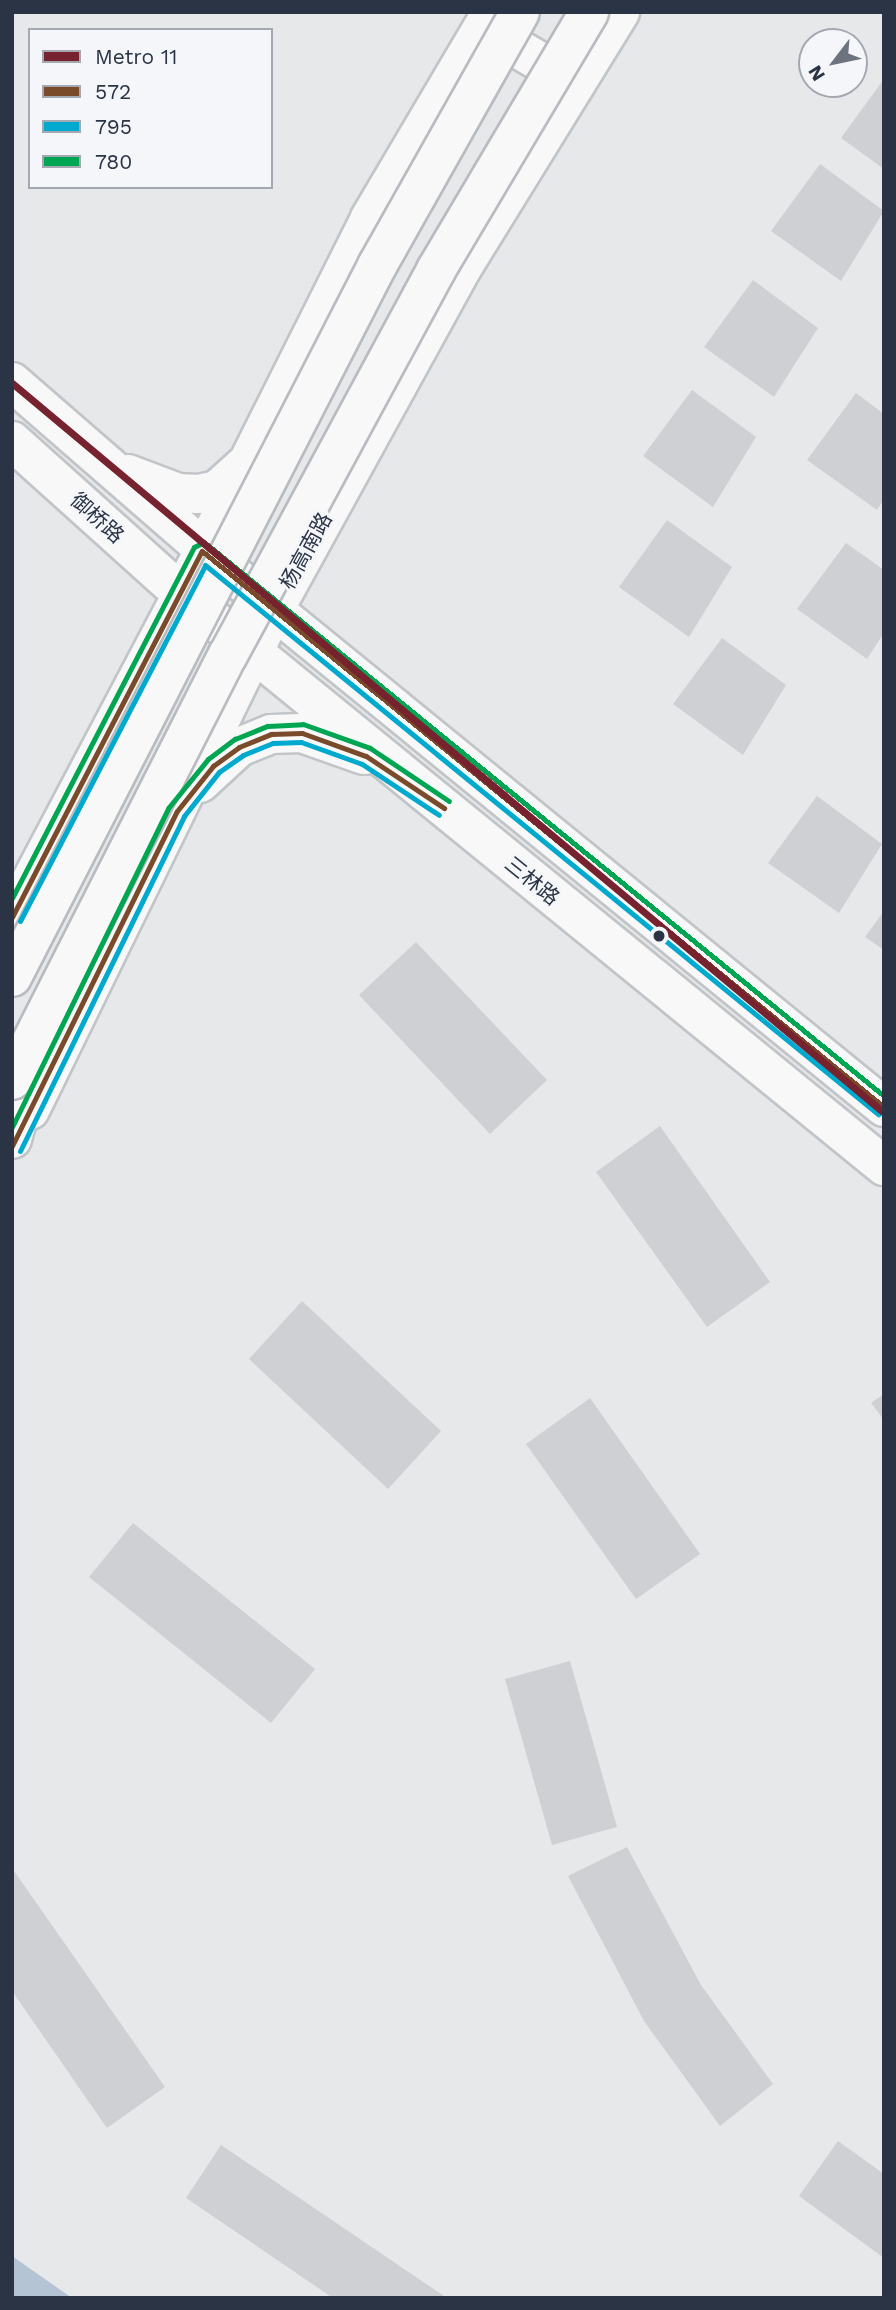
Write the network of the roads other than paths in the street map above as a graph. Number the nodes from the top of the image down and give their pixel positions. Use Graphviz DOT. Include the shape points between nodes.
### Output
graph roads {
  1 [pos="520,12"];
  2 [pos="589,12"];
  3 [pos="602,12"];
  4 [pos="620,12"];
  5 [pos="495,27"];
  6 [pos="562,83"];
  7 [pos="12,382"];
  8 [pos="12,441"];
  9 [pos="98,458"];
  10 [pos="247,462"];
  11 [pos="202,551"];
  12 [pos="181,594"];
  13 [pos="274,610"];
  14 [pos="254,653"];
  15 [pos="411,782"];
  16 [pos="177,811"];
  17 [pos="12,918"];
  18 [pos="12,977"];
  19 [pos="48,1010"];
  20 [pos="12,1080"];
  21 [pos="884,1107"];
  22 [pos="12,1139"];
  23 [pos="12,1147"];
  24 [pos="884,1166"];
  1 -- 5 [label="main road, bridge"];
  2 -- 6 [label="main road, 杨高南路, bridge"];
  3 -- 6 [label="main road, bridge"];
  4 -- 6 [label="main road, 杨高南路"];
  5 -- 6 [label="main road"];
  5 -- 10 [label="main road" via="370,218"];
  5 -- 18 [label="main road, bridge"];
  6 -- 13 [label="main road, 杨高南路"];
  6 -- 19 [label="main road, 杨高南路, bridge" via="430,282 241,631"];
  7 -- 9 [label="main road"];
  8 -- 12 [label="main road, 御桥路"];
  9 -- 10 [label="main road" via="160,487 198,494 217,490"];
  9 -- 11 [label="main road"];
  10 -- 11 [label="main road"];
  11 -- 12 [label="main road"];
  11 -- 13 [label="main road"];
  12 -- 14 [label="main road, 三林路"];
  12 -- 17 [label="main road"];
  13 -- 14 [label="main road, 杨高南路"];
  13 -- 21 [label="main road"];
  14 -- 15 [label="main road, 三林路"];
  14 -- 16 [label="main road, 杨高南路"];
  15 -- 16 [label="main road" via="334,743 302,733 271,734 239,747 213,766"];
  15 -- 24 [label="main road, 三林路"];
  16 -- 23 [label="main road, 杨高南路"];
  19 -- 20 [label="main road, 杨高南路, bridge"];
  19 -- 22 [label="main road, bridge"];
}
